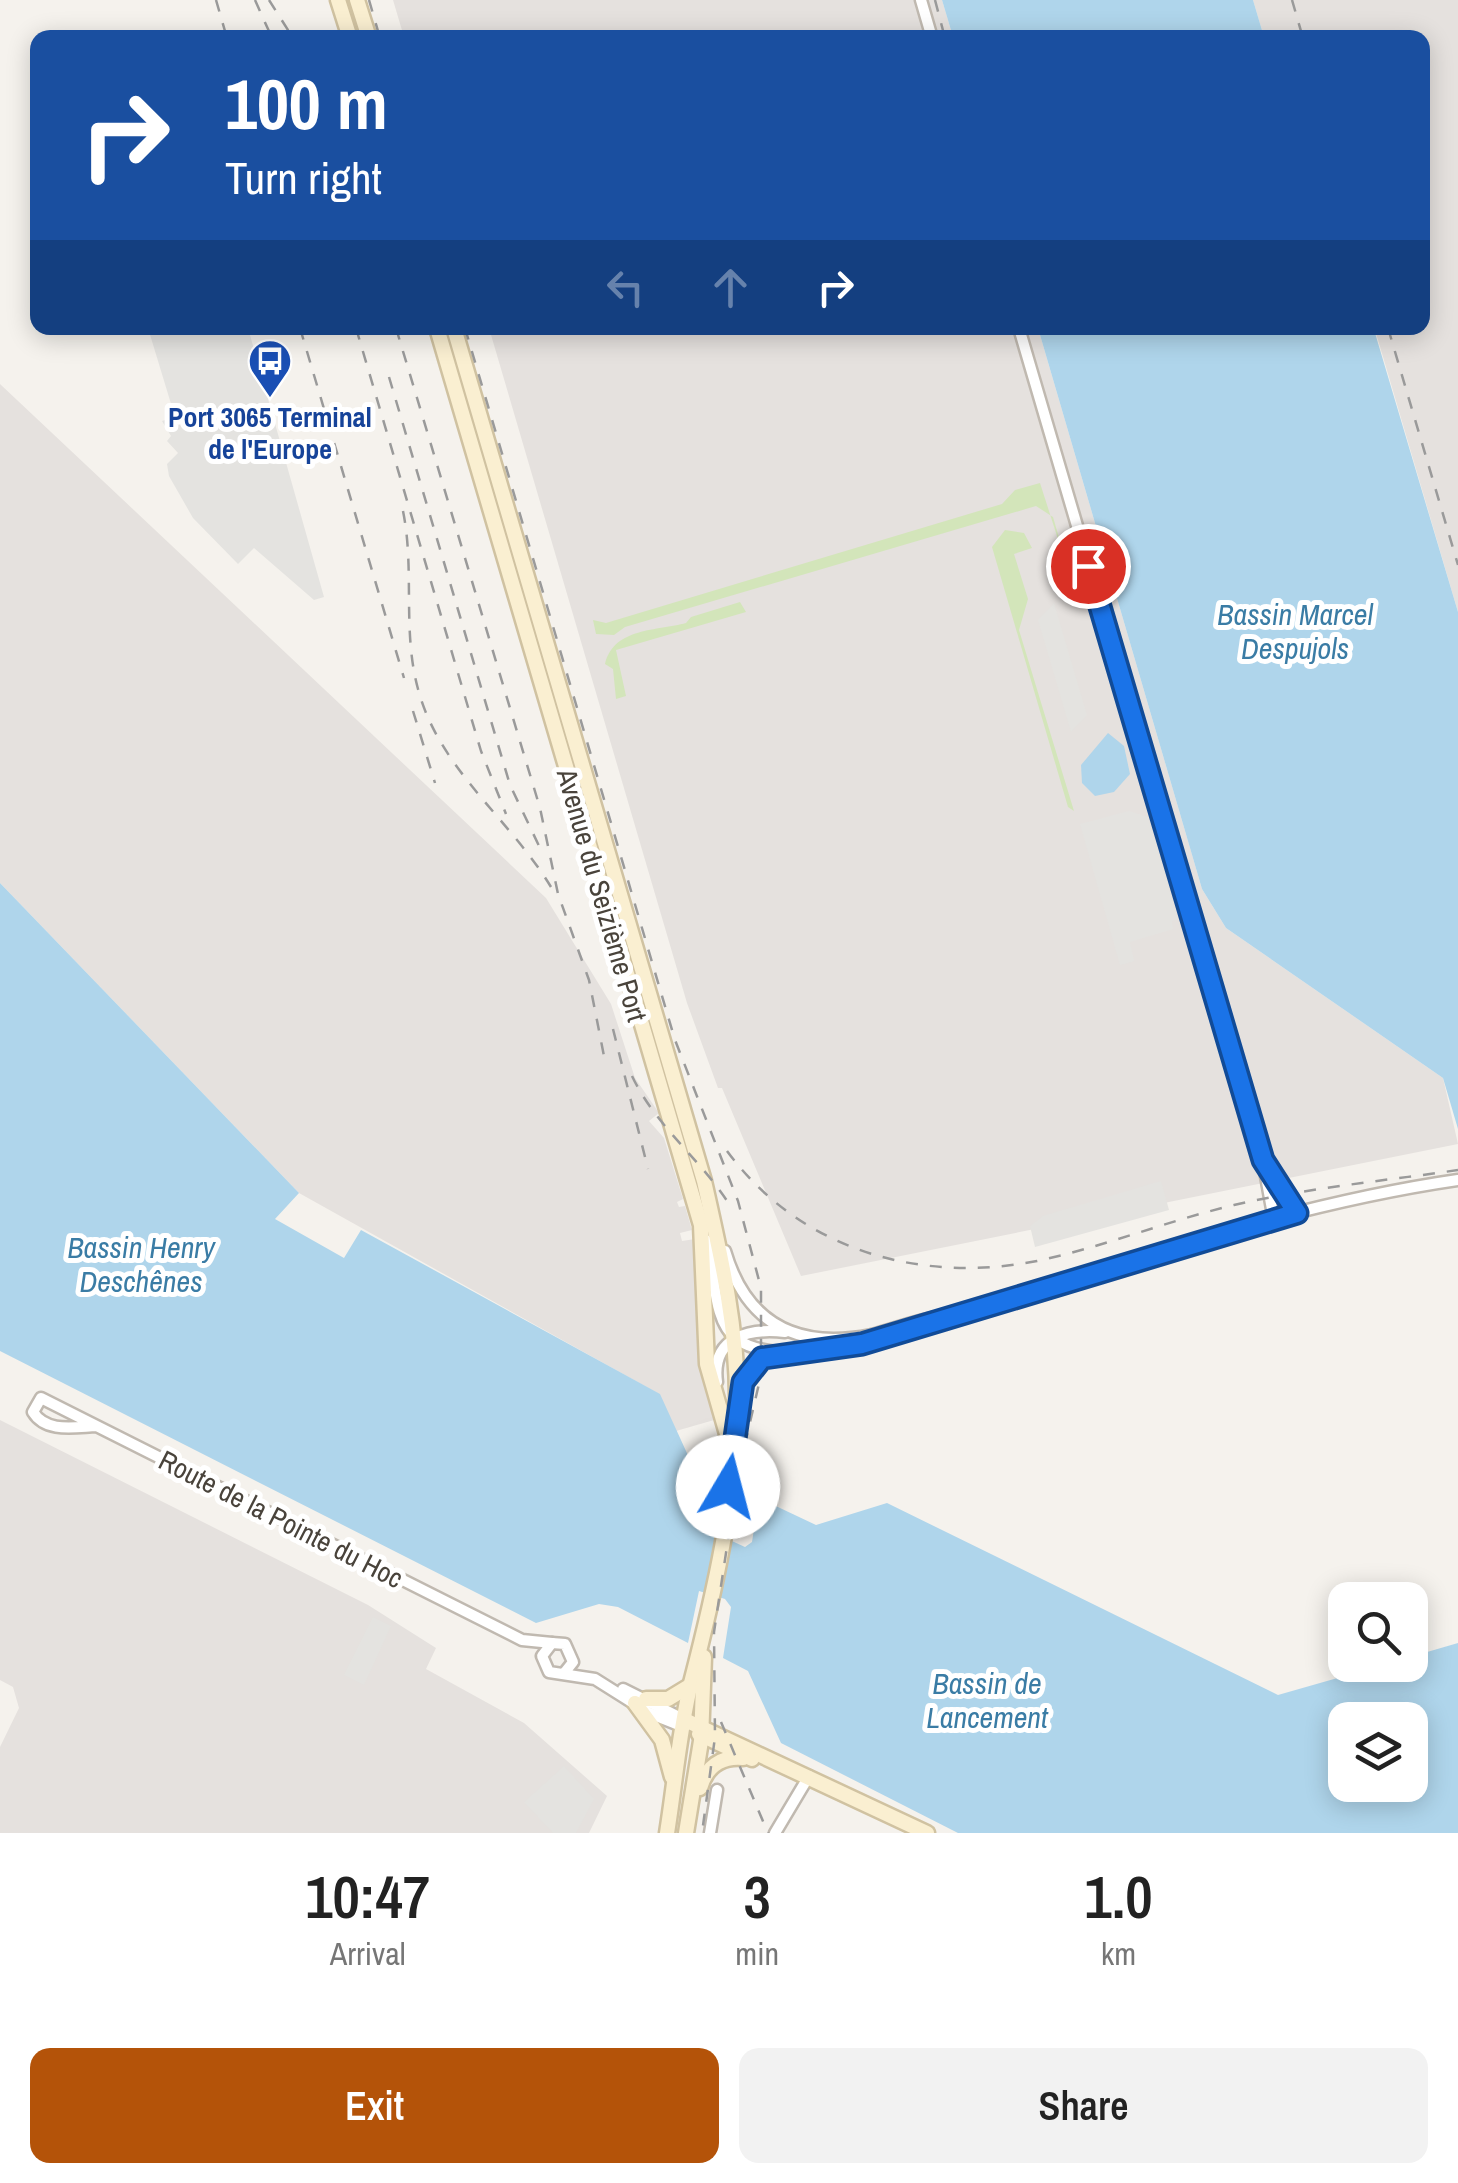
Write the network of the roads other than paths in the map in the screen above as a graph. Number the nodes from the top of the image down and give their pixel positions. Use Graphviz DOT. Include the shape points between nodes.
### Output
graph roads {
  1 [pos="338,0"];
  2 [pos="358,0"];
  3 [pos="921,0"];
  4 [pos="347,30"];
  5 [pos="366,30"];
  6 [pos="930,30"];
  7 [pos="438,335"];
  8 [pos="456,335"];
  9 [pos="1020,335"];
  10 [pos="1263,1160"];
  11 [pos="1458,1180"];
  12 [pos="704,1181"];
  13 [pos="1297,1213"];
  14 [pos="1274,1220"];
  15 [pos="701,1225"];
  16 [pos="957,1313"];
  17 [pos="806,1334"];
  18 [pos="734,1338"];
  19 [pos="791,1350"];
  20 [pos="720,1399"];
  21 [pos="96,1426"];
  22 [pos="735,1440"];
  23 [pos="731,1467"];
  24 [pos="522,1640"];
  25 [pos="552,1644"];
  26 [pos="573,1655"];
  27 [pos="542,1661"];
  28 [pos="566,1672"];
  29 [pos="697,1685"];
  30 [pos="640,1701"];
  31 [pos="692,1729"];
  32 [pos="751,1758"];
  33 [pos="805,1776"];
  34 [pos="717,1790"];
  35 [pos="673,1792"];
  36 [pos="667,1833"];
  37 [pos="686,1833"];
  38 [pos="710,1833"];
  39 [pos="775,1833"];
  40 [pos="927,1833"];
  1 -- 4 [label="main road"];
  2 -- 5 [label="main road"];
  3 -- 6 [label="street"];
  7 -- 15 [label="main road, Avenue du Seizième Port"];
  8 -- 12 [label="main road, Avenue du Seizième Port"];
  9 -- 10 [label="street"];
  10 -- 13 [label="street"];
  10 -- 14 [label="street"];
  11 -- 13 [label="street" via="1379,1191"];
  12 -- 17 [label="street" via="745,1300 775,1324"];
  12 -- 18 [label="main road, Avenue du Seizième Port"];
  13 -- 14 [label="street"];
  14 -- 16 [label="street"];
  15 -- 18 [label="street" via="723,1321"];
  15 -- 20 [label="main road, Avenue du Seizième Port" via="705,1351"];
  16 -- 17 [label="street" via="852,1338"];
  16 -- 19 [label="street" via="862,1344"];
  17 -- 18 [label="street" via="759,1330"];
  18 -- 19 [label="street"];
  18 -- 20 [label="street" via="716,1364"];
  18 -- 22 [label="main road, Avenue du Seizième Port"];
  19 -- 22 [label="street" via="762,1358 749,1370"];
  20 -- 23 [label="main road, Avenue du Seizième Port"];
  21 -- 21 [label="street, Route de la Pointe du Hoc" via="60,1428 32,1412 41,1398"];
  21 -- 24 [label="street, Route de la Pointe du Hoc"];
  22 -- 23 [label="main road, Avenue du Seizième Port"];
  23 -- 29 [label="main road, Avenue du Seizième Port"];
  24 -- 25 [label="street, Route de la Pointe du Hoc"];
  24 -- 27 [label="street, Route de la Pointe du Hoc"];
  25 -- 26 [label="street" via="565,1644"];
  25 -- 27 [label="street"];
  26 -- 28 [label="street"];
  26 -- 30 [label="street"];
  27 -- 28 [label="street" via="549,1672"];
  28 -- 30 [label="street"];
  29 -- 30 [label="main road" via="668,1699"];
  29 -- 31 [label="main road, Avenue du Seizième Port"];
  29 -- 33 [label="main road" via="716,1726"];
  30 -- 31 [label="street"];
  30 -- 35 [label="main road" via="662,1740"];
  31 -- 32 [label="main road"];
  31 -- 33 [label="main road"];
  31 -- 35 [label="main road"];
  31 -- 37 [label="main road"];
  32 -- 33 [label="main road"];
  32 -- 37 [label="main road" via="721,1760 704,1774"];
  33 -- 39 [label="street"];
  33 -- 40 [label="main road"];
  34 -- 38 [label="street"];
  35 -- 36 [label="main road"];
}
